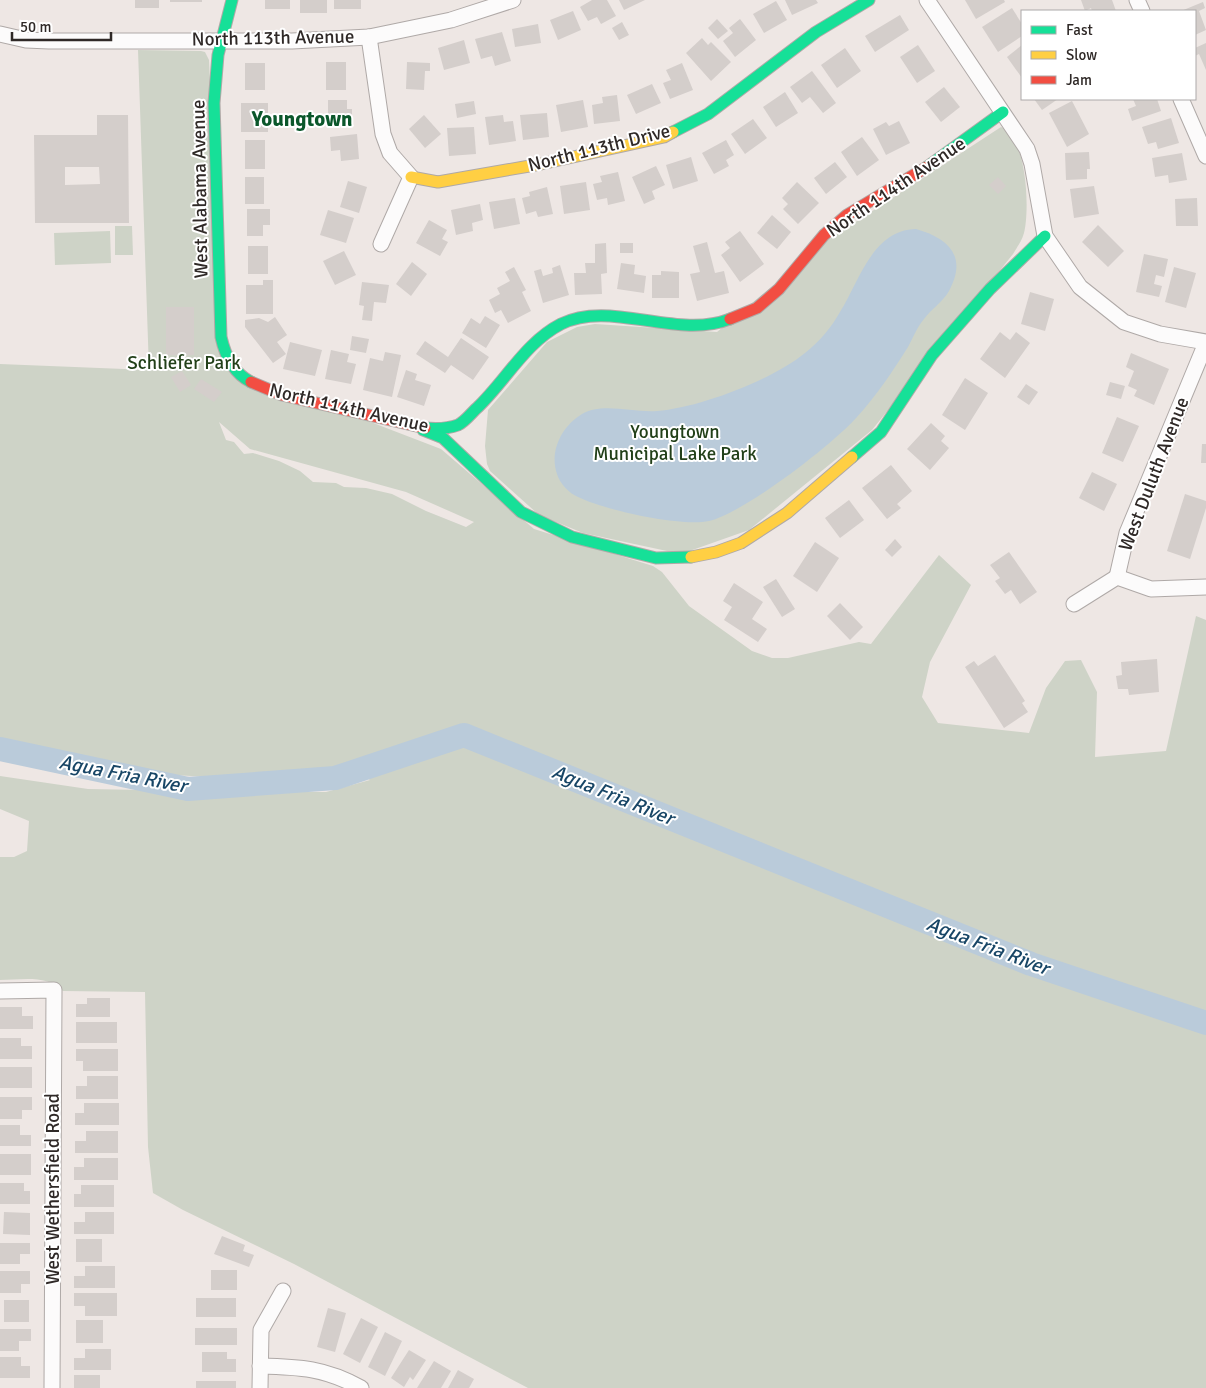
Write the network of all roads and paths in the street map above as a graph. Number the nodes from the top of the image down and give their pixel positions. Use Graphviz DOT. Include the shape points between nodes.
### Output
graph roads {
  1 [pos="232,0"];
  2 [pos="512,0"];
  3 [pos="869,0"];
  4 [pos="926,0"];
  5 [pos="0,34"];
  6 [pos="369,37"];
  7 [pos="221,40"];
  8 [pos="1181,100"];
  9 [pos="1003,112"];
  10 [pos="1206,156"];
  11 [pos="411,177"];
  12 [pos="1045,236"];
  13 [pos="380,244"];
  14 [pos="1206,343"];
  15 [pos="239,374"];
  16 [pos="418,428"];
  17 [pos="1117,578"];
  18 [pos="1206,587"];
  19 [pos="1074,604"];
  20 [pos="0,990"];
  21 [pos="282,1290"];
  22 [pos="260,1366"];
  23 [pos="52,1388"];
  24 [pos="260,1388"];
  25 [pos="361,1388"];
  1 -- 7 [label="street, West Alabama Avenue"];
  2 -- 6 [label="street, North 113th Avenue" via="450,20"];
  3 -- 11 [label="street, North 113th Drive" via="816,32 708,114 664,136 541,164 438,182"];
  4 -- 9 [label="street"];
  5 -- 7 [label="street, North 113th Avenue" via="26,40"];
  6 -- 7 [label="street, North 113th Avenue"];
  6 -- 11 [label="street" via="383,134 390,152"];
  7 -- 15 [label="street, West Alabama Avenue" via="214,103 221,337 224,352"];
  8 -- 10 [label="street"];
  9 -- 12 [label="street" via="1021,139 1032,164"];
  9 -- 16 [label="street, North 114th Avenue" via="930,166 847,215 824,235 779,289 757,308 717,324 679,325 596,315 562,323 539,337 492,393 460,424 443,429"];
  11 -- 13 [label="street"];
  12 -- 14 [label="street" via="1080,286 1124,322 1160,334"];
  12 -- 16 [label="street" via="990,289 932,355 881,432 788,513 741,543 716,552 681,559 656,558 572,537 521,512 443,438"];
  14 -- 17 [label="street, West Duluth Avenue" via="1127,533"];
  15 -- 16 [label="street, North 114th Avenue" via="282,394"];
  17 -- 18 [label="street" via="1151,589"];
  17 -- 19 [label="street"];
  20 -- 23 [label="street, West Wethersfield Road" via="54,990"];
  21 -- 22 [label="street" via="261,1330"];
  22 -- 24 [label="street"];
  22 -- 25 [label="street" via="320,1370"];
}
